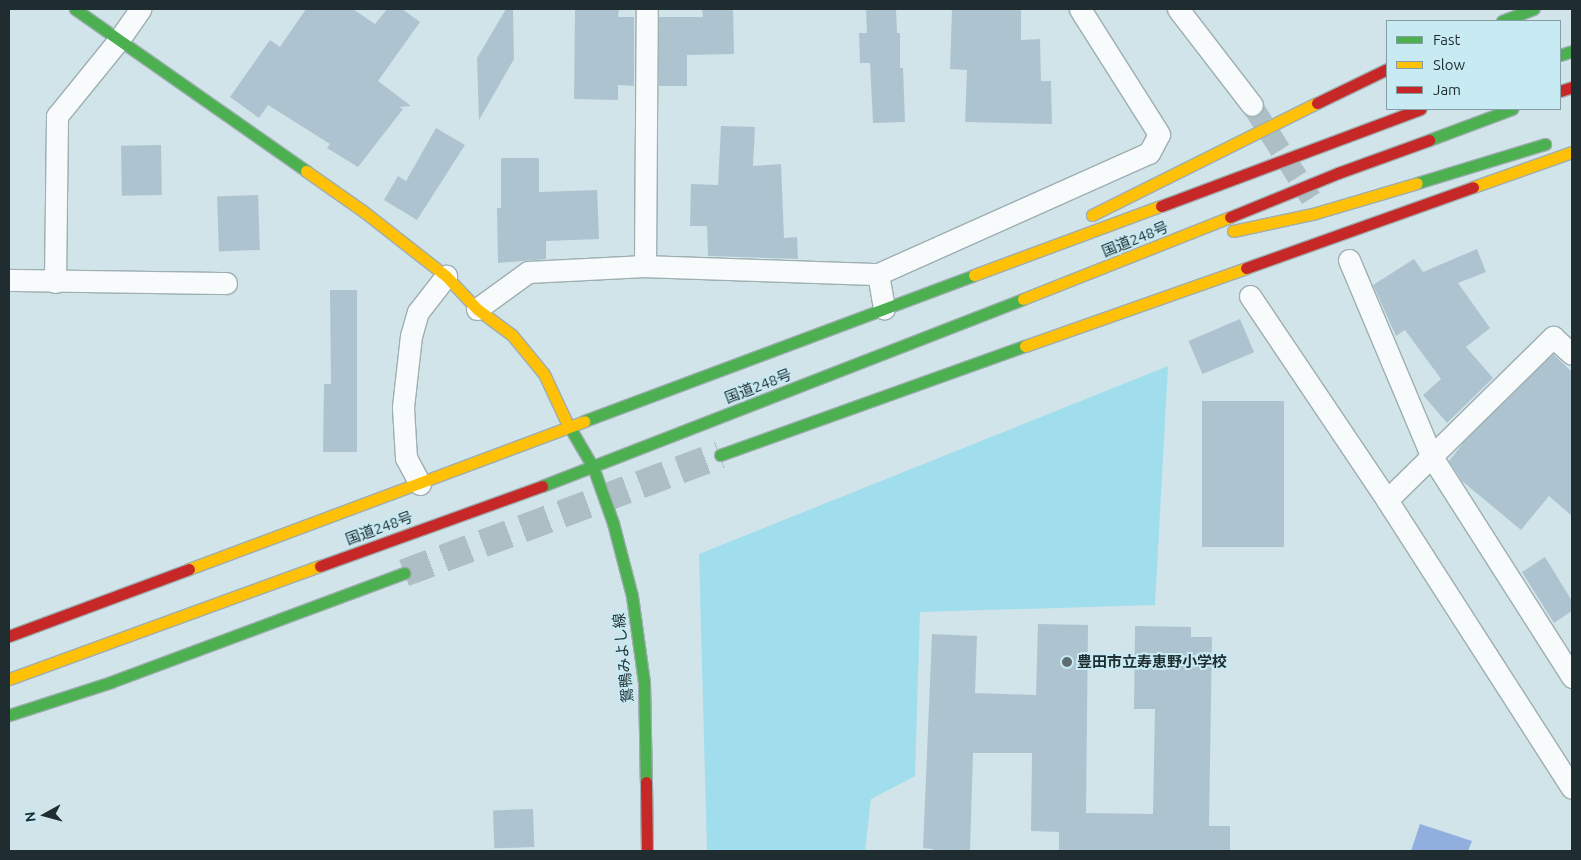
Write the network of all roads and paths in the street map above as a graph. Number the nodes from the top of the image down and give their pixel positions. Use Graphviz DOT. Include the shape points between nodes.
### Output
graph roads {
  1 [pos="74,9"];
  2 [pos="140,9"];
  3 [pos="647,9"];
  4 [pos="1080,9"];
  5 [pos="1178,9"];
  6 [pos="1534,9"];
  7 [pos="1505,20"];
  8 [pos="118,40"];
  9 [pos="1386,70"];
  10 [pos="1252,105"];
  11 [pos="1417,110"];
  12 [pos="1509,110"];
  13 [pos="1554,141"];
  14 [pos="1572,152"];
  15 [pos="1081,221"];
  16 [pos="1063,229"];
  17 [pos="1146,251"];
  18 [pos="1349,260"];
  19 [pos="645,266"];
  20 [pos="878,274"];
  21 [pos="446,276"];
  22 [pos="9,280"];
  23 [pos="55,282"];
  24 [pos="226,283"];
  25 [pos="947,286"];
  26 [pos="1250,296"];
  27 [pos="884,308"];
  28 [pos="477,309"];
  29 [pos="1572,354"];
  30 [pos="568,426"];
  31 [pos="720,455"];
  32 [pos="1432,457"];
  33 [pos="593,467"];
  34 [pos="420,484"];
  35 [pos="1387,500"];
  36 [pos="404,574"];
  37 [pos="9,636"];
  38 [pos="1572,677"];
  39 [pos="9,679"];
  40 [pos="9,716"];
  41 [pos="1572,788"];
  42 [pos="647,851"];
  1 -- 8 [label="main road, 鴛鴨みよし線"];
  2 -- 8 [label="street"];
  3 -- 19 [label="street"];
  4 -- 20 [label="street" via="1159,134 1149,153"];
  5 -- 10 [label="street"];
  6 -- 7 [label="main road"];
  8 -- 21 [label="main road, 鴛鴨みよし線" via="363,211"];
  8 -- 23 [label="street" via="57,116"];
  9 -- 15 [label="main road"];
  11 -- 25 [label="main road, 国道248号"];
  12 -- 17 [label="main road, 国道248号"];
  13 -- 17 [label="main road" via="1316,213"];
  14 -- 31 [label="main road"];
  16 -- 25 [label="main road"];
  17 -- 33 [label="main road, 国道248号"];
  18 -- 32 [label="street"];
  19 -- 20 [label="street"];
  19 -- 28 [label="street" via="528,272"];
  20 -- 27 [label="street"];
  21 -- 28 [label="main road, 鴛鴨みよし線"];
  21 -- 34 [label="street" via="418,312 411,336 403,407 406,458"];
  22 -- 23 [label="street"];
  23 -- 24 [label="street"];
  25 -- 27 [label="main road, 国道248号"];
  26 -- 35 [label="street"];
  27 -- 30 [label="main road, 国道248号"];
  28 -- 30 [label="main road, 鴛鴨みよし線" via="512,335 544,374"];
  29 -- 32 [label="street" via="1553,337"];
  30 -- 33 [label="main road, 鴛鴨みよし線"];
  30 -- 34 [label="main road, 国道248号"];
  32 -- 35 [label="street"];
  32 -- 38 [label="street"];
  33 -- 39 [label="main road, 国道248号"];
  33 -- 42 [label="main road, 鴛鴨みよし線" via="614,523 633,606 644,682"];
  34 -- 37 [label="main road, 国道248号"];
  35 -- 41 [label="street"];
  36 -- 40 [label="main road" via="111,682"];
}
